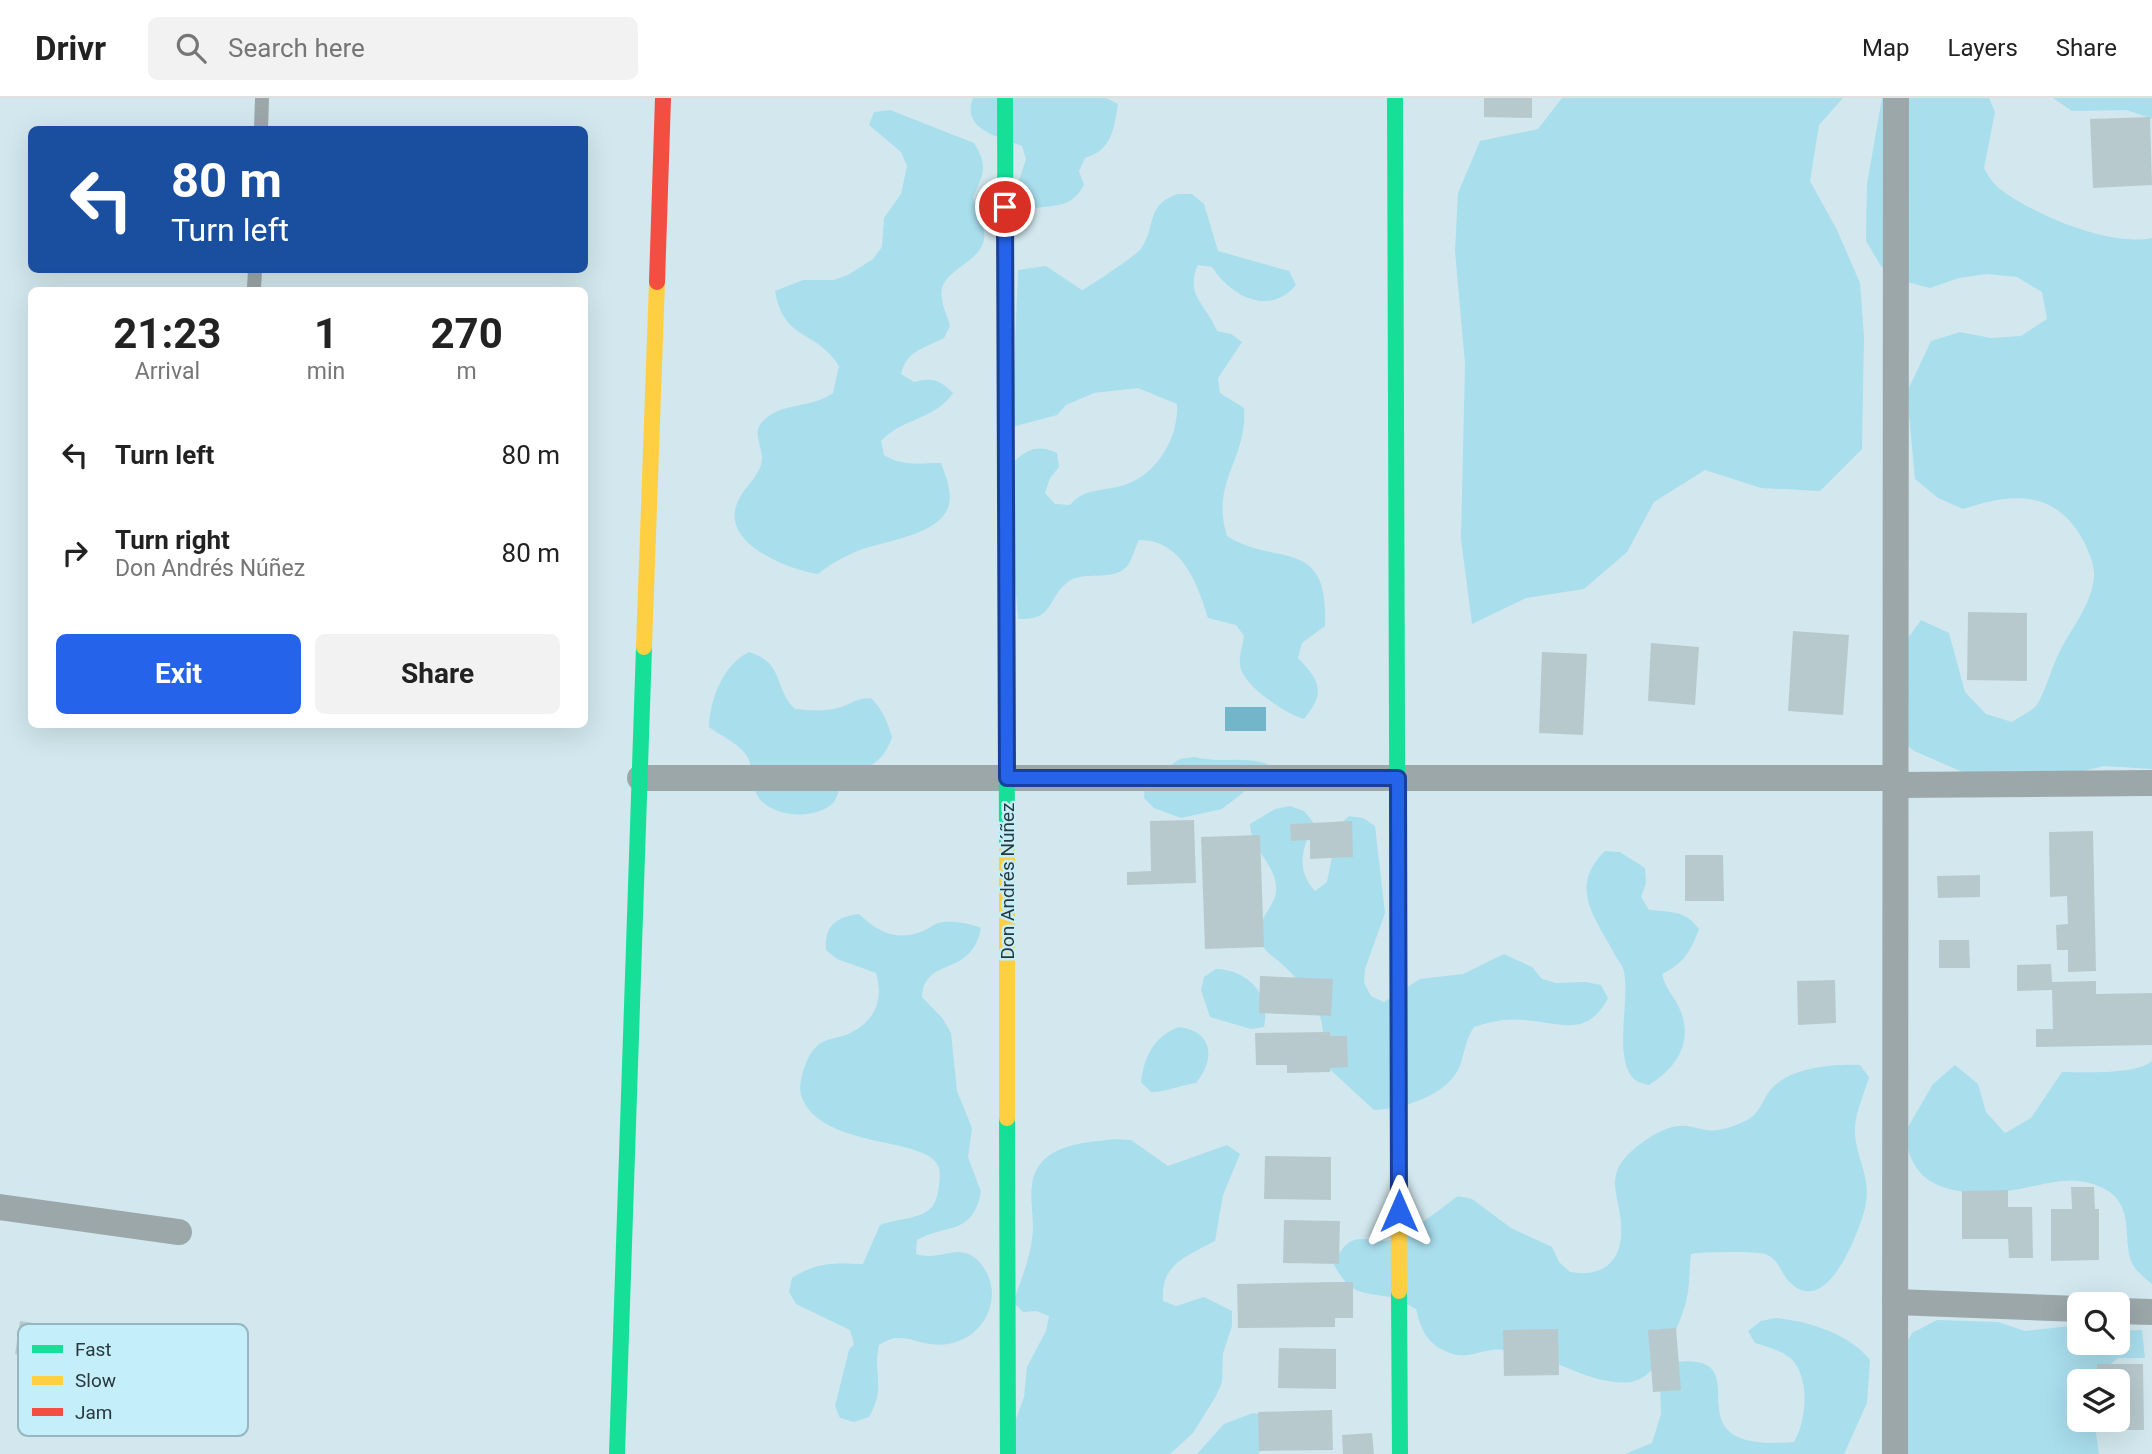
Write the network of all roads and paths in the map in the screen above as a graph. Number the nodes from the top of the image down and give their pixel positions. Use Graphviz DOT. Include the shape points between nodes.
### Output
graph roads {
  1 [pos="262,98"];
  2 [pos="663,98"];
  3 [pos="1004,98"];
  4 [pos="1395,98"];
  5 [pos="1896,98"];
  6 [pos="261,126"];
  7 [pos="640,778"];
  8 [pos="1007,778"];
  9 [pos="1398,778"];
  10 [pos="1895,782"];
  11 [pos="2152,783"];
  12 [pos="0,1207"];
  13 [pos="179,1232"];
  14 [pos="1895,1302"];
  15 [pos="2067,1309"];
  16 [pos="2130,1311"];
  17 [pos="2152,1312"];
  18 [pos="617,1454"];
  19 [pos="1008,1454"];
  20 [pos="1400,1454"];
  21 [pos="1895,1454"];
  1 -- 6 [label="lane"];
  2 -- 7 [label="street"];
  3 -- 8 [label="street, Don Andrés Núñez"];
  4 -- 9 [label="street"];
  5 -- 10 [label="street"];
  7 -- 8 [label="street"];
  7 -- 18 [label="street"];
  8 -- 9 [label="street"];
  8 -- 19 [label="street, Don Andrés Núñez"];
  9 -- 10 [label="street"];
  9 -- 20 [label="street"];
  10 -- 11 [label="street"];
  10 -- 14 [label="street"];
  12 -- 13 [label="street"];
  14 -- 15 [label="street"];
  14 -- 21 [label="street"];
  16 -- 17 [label="street"];
}
